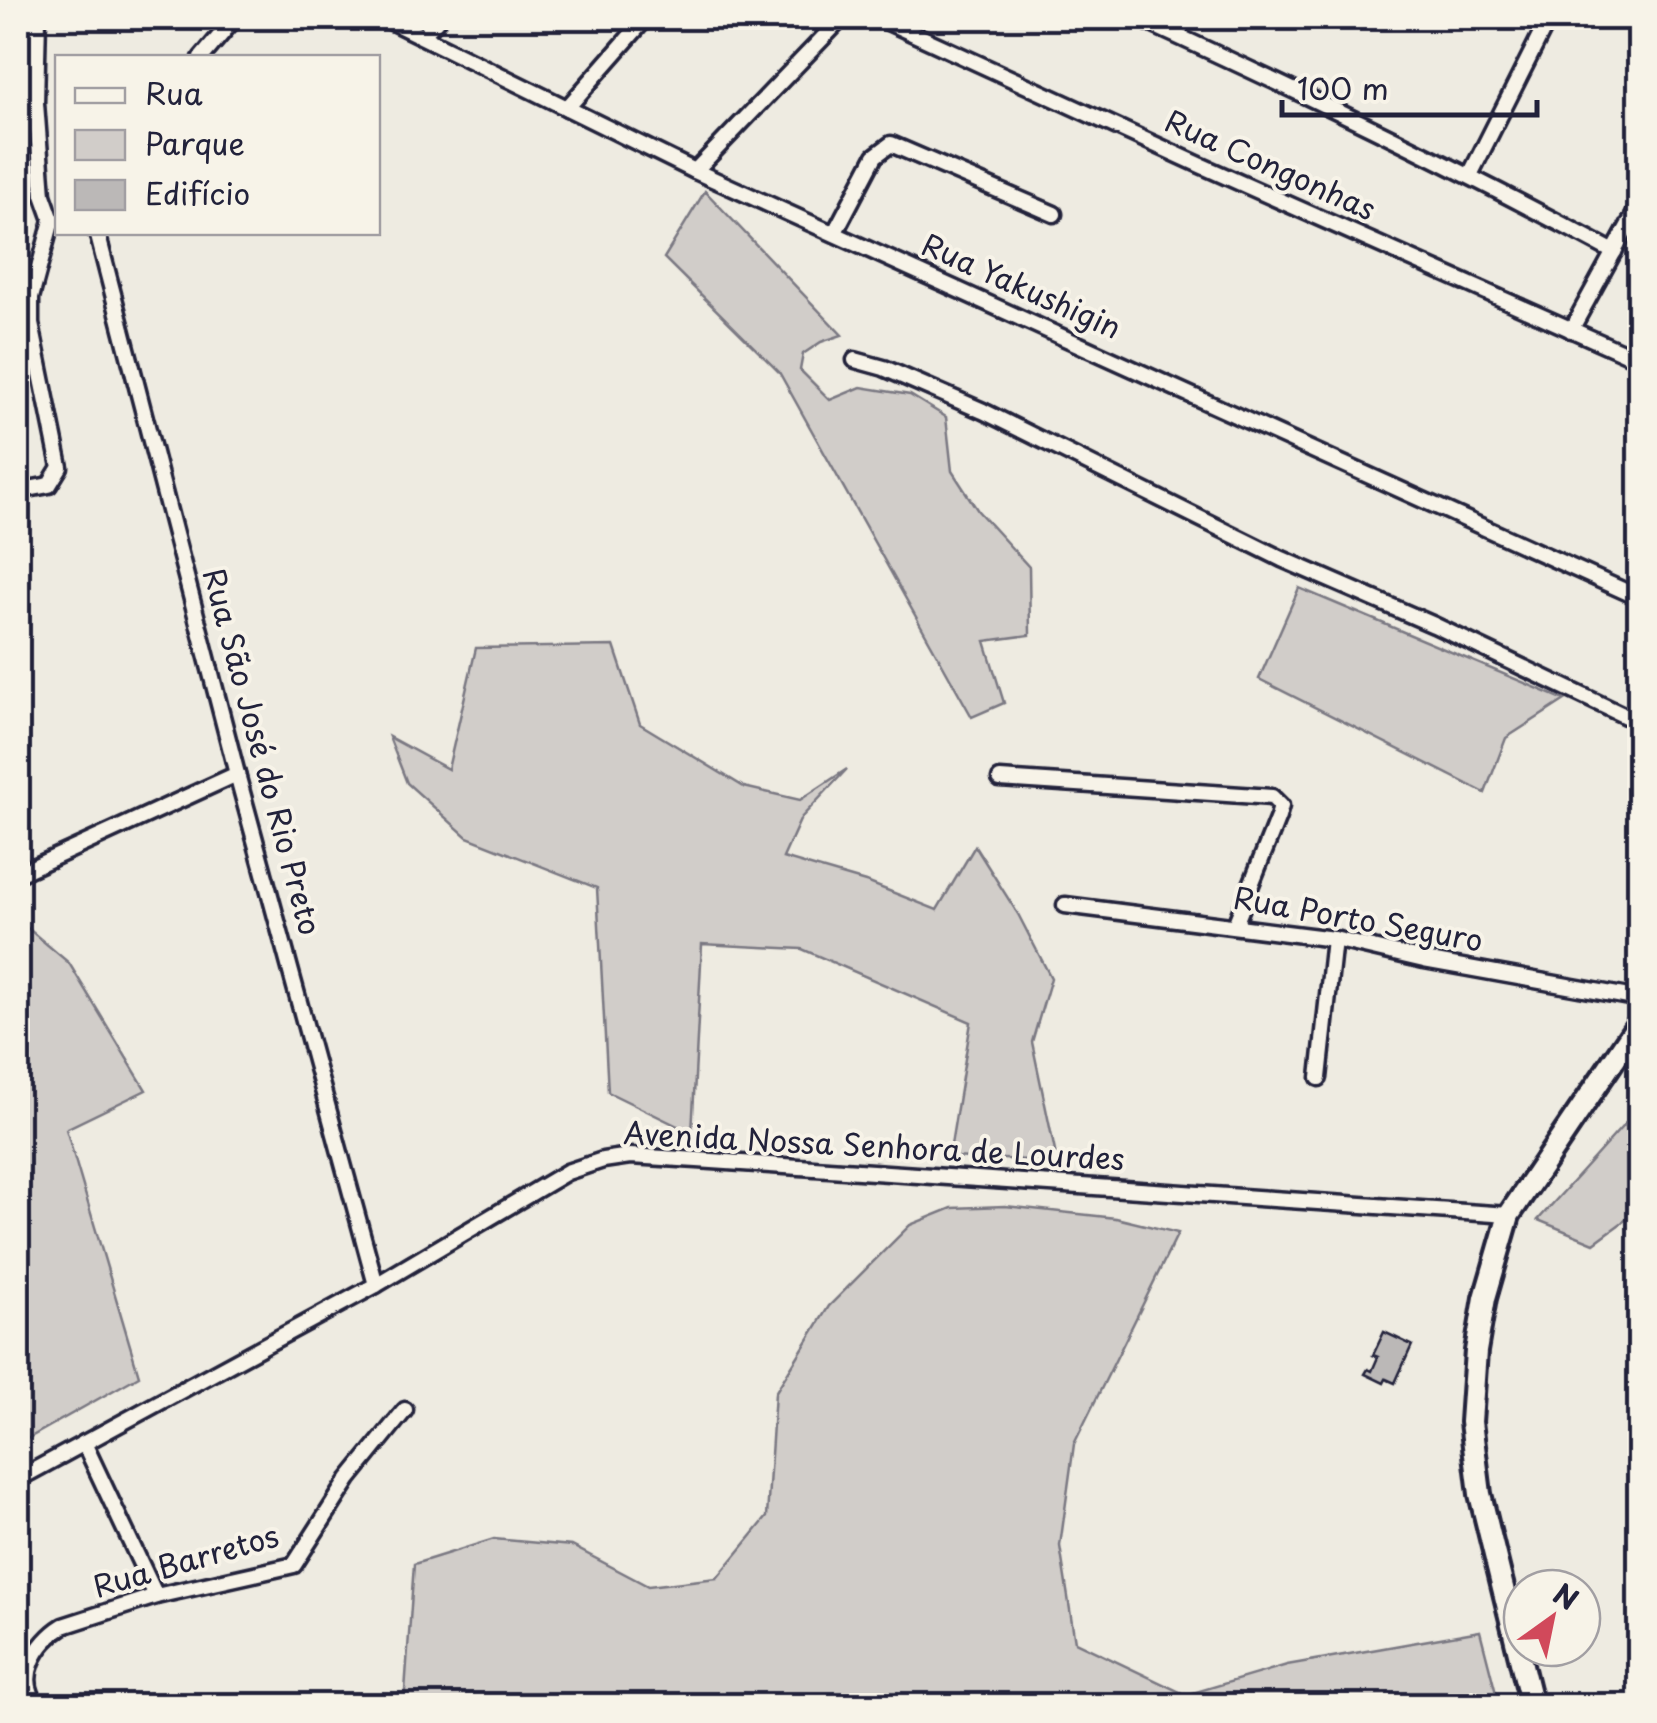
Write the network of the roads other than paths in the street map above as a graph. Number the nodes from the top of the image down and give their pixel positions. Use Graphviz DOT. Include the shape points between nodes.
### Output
graph roads {
  1 [pos="38,18"];
  2 [pos="235,18"];
  3 [pos="384,18"];
  4 [pos="439,18"];
  5 [pos="646,18"];
  6 [pos="842,18"];
  7 [pos="879,18"];
  8 [pos="1138,18"];
  9 [pos="1550,18"];
  10 [pos="422,36"];
  11 [pos="204,55"];
  12 [pos="567,108"];
  13 [pos="695,172"];
  14 [pos="1470,175"];
  15 [pos="1640,204"];
  16 [pos="1054,214"];
  17 [pos="54,221"];
  18 [pos="835,232"];
  19 [pos="97,235"];
  20 [pos="1614,252"];
  21 [pos="1571,330"];
  22 [pos="855,360"];
  23 [pos="1640,360"];
  24 [pos="18,491"];
  25 [pos="1640,598"];
  26 [pos="1640,723"];
  27 [pos="237,774"];
  28 [pos="1000,779"];
  29 [pos="18,874"];
  30 [pos="1065,906"];
  31 [pos="1234,925"];
  32 [pos="1334,939"];
  33 [pos="1640,999"];
  34 [pos="1640,1021"];
  35 [pos="1319,1078"];
  36 [pos="1509,1216"];
  37 [pos="376,1284"];
  38 [pos="405,1410"];
  39 [pos="84,1442"];
  40 [pos="18,1479"];
  41 [pos="156,1596"];
  42 [pos="39,1706"];
  43 [pos="1532,1706"];
  1 -- 17 [label="street" via="43,194"];
  2 -- 11 [label="street"];
  3 -- 10 [label="street, Rua Yakushigin"];
  4 -- 10 [label="street"];
  5 -- 12 [label="street"];
  6 -- 13 [label="street"];
  7 -- 21 [label="street, Rua Congonhas"];
  8 -- 14 [label="street"];
  9 -- 14 [label="street"];
  10 -- 12 [label="street, Rua Yakushigin"];
  12 -- 13 [label="street, Rua Yakushigin"];
  13 -- 18 [label="street, Rua Yakushigin"];
  14 -- 20 [label="street"];
  15 -- 20 [label="street"];
  16 -- 18 [label="street" via="891,144 875,156"];
  17 -- 24 [label="street" via="31,298 31,324 59,474 49,485"];
  18 -- 25 [label="street, Rua Yakushigin"];
  19 -- 27 [label="street, Rua São José do Rio Preto"];
  20 -- 21 [label="street"];
  21 -- 23 [label="street, Rua Congonhas"];
  22 -- 26 [label="street" via="983,411 1282,559"];
  27 -- 29 [label="street"];
  27 -- 37 [label="street, Rua São José do Rio Preto"];
  28 -- 31 [label="street" via="1278,801 1278,818"];
  30 -- 31 [label="street, Rua Porto Seguro"];
  31 -- 32 [label="street, Rua Porto Seguro"];
  32 -- 33 [label="street, Rua Porto Seguro"];
  32 -- 35 [label="street"];
  34 -- 36 [label="street"];
  36 -- 37 [label="street, Avenida Nossa Senhora de Lourdes" via="630,1156 567,1172"];
  36 -- 43 [label="street" via="1485,1298 1471,1422 1480,1494"];
  37 -- 39 [label="street, Avenida Nossa Senhora de Lourdes"];
  38 -- 41 [label="street, Rua Barretos" via="349,1479 294,1565"];
  39 -- 40 [label="street, Avenida Nossa Senhora de Lourdes"];
  39 -- 41 [label="street"];
  41 -- 42 [label="street, Rua Barretos" via="49,1634 30,1669"];
}
